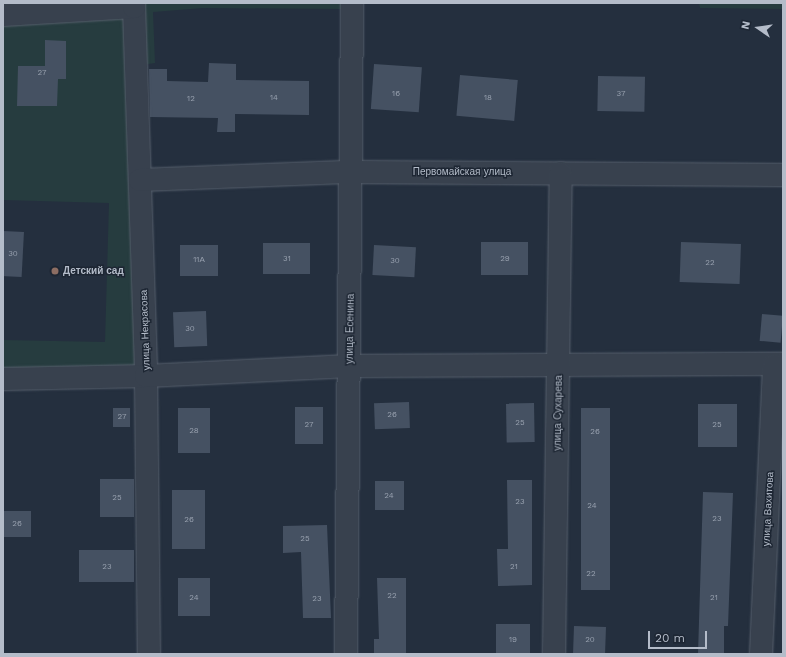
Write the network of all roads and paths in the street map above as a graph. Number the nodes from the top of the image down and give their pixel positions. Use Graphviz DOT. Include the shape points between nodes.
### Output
graph roads {
  1 [pos="352,3"];
  2 [pos="134,5"];
  3 [pos="3,15"];
  4 [pos="352,172"];
  5 [pos="560,173"];
  6 [pos="783,175"];
  7 [pos="140,180"];
  8 [pos="779,364"];
  9 [pos="350,366"];
  10 [pos="559,367"];
  11 [pos="146,376"];
  12 [pos="3,379"];
  13 [pos="149,654"];
  14 [pos="346,654"];
  15 [pos="554,654"];
  16 [pos="761,654"];
  1 -- 4 [label="street, улица Есенина"];
  2 -- 3 [label="street"];
  2 -- 7 [label="street, улица Некрасова"];
  4 -- 5 [label="street, Первомайская улица"];
  4 -- 7 [label="street, Первомайская улица"];
  4 -- 9 [label="street, улица Есенина"];
  5 -- 6 [label="street, Первомайская улица"];
  5 -- 10 [label="street, улица Сухарева"];
  7 -- 11 [label="street, улица Некрасова"];
  8 -- 10 [label="street"];
  8 -- 16 [label="street, улица Вахитова"];
  9 -- 10 [label="street"];
  9 -- 11 [label="street"];
  9 -- 14 [label="street, улица Есенина"];
  10 -- 15 [label="street, улица Сухарева"];
  11 -- 12 [label="street"];
  11 -- 13 [label="street, улица Некрасова"];
}
